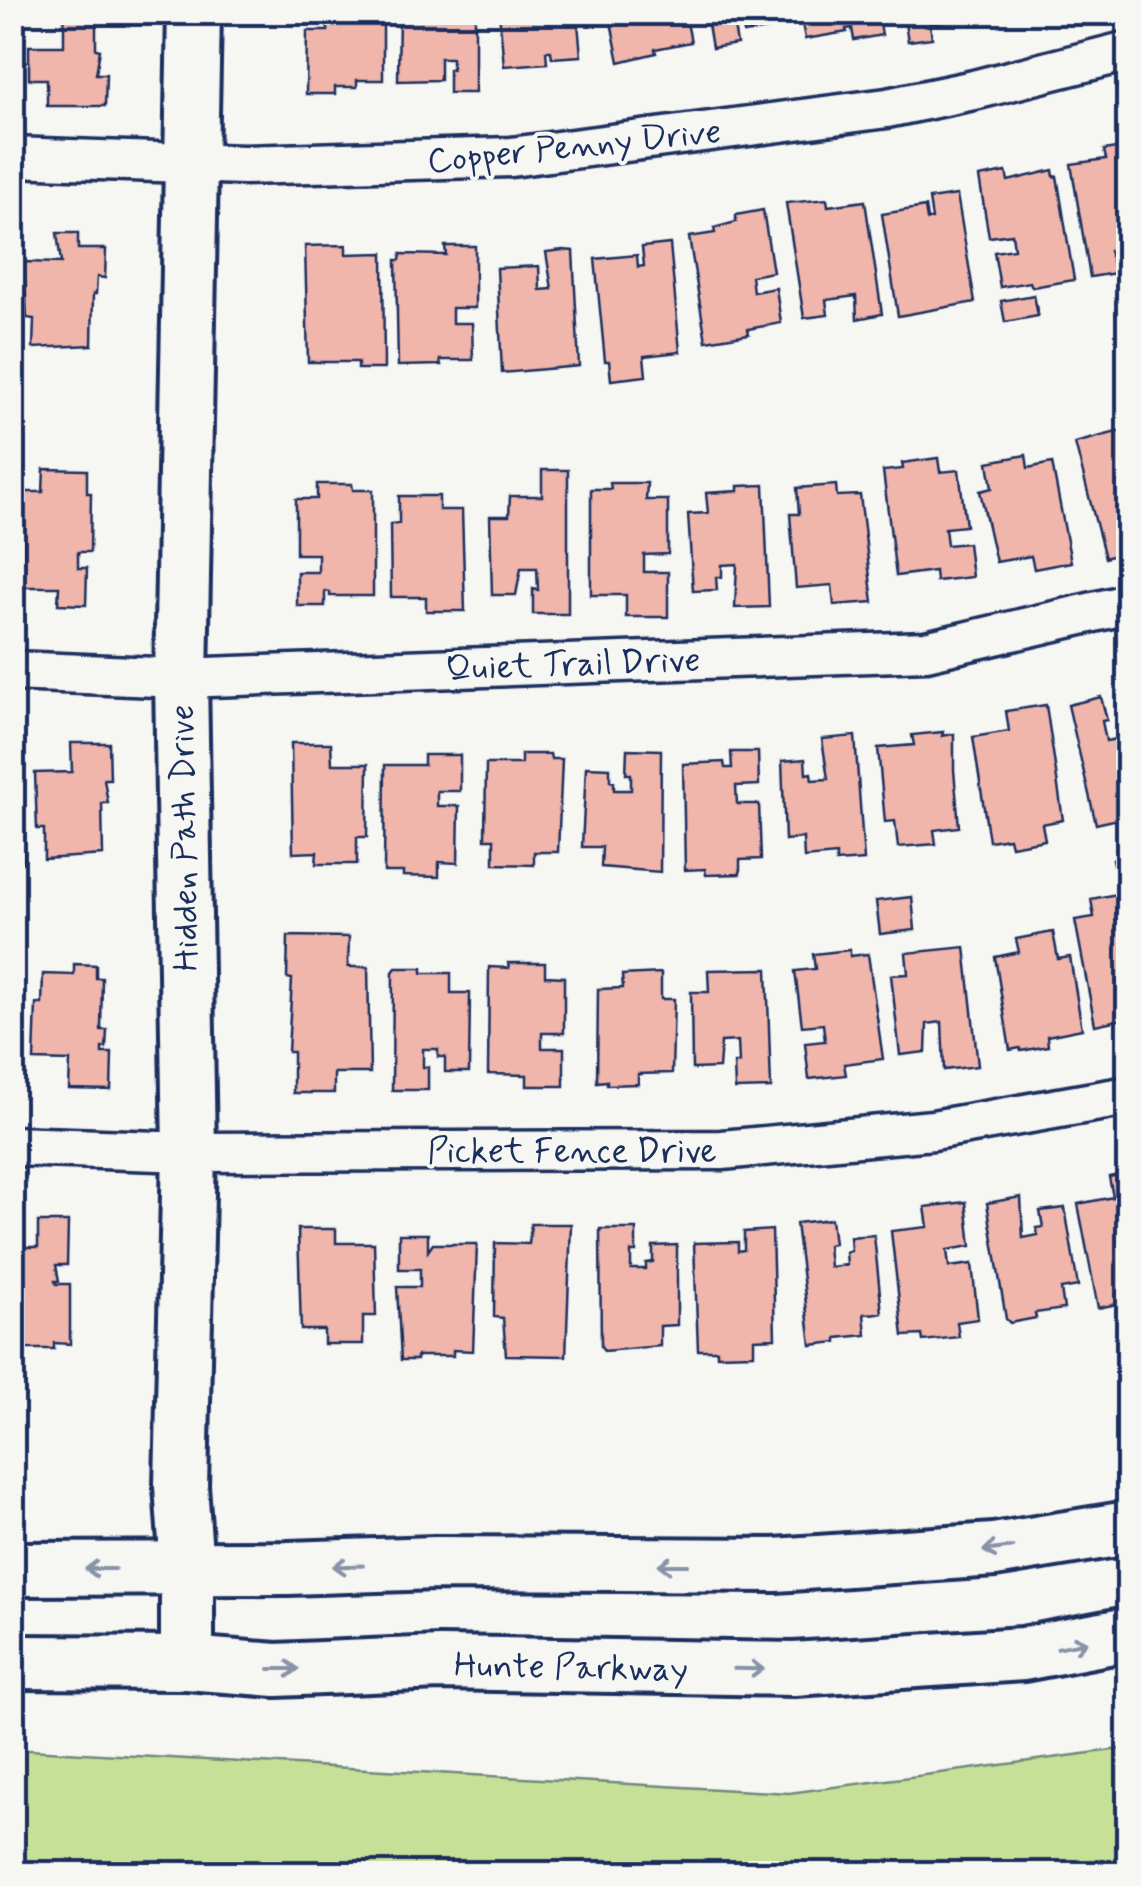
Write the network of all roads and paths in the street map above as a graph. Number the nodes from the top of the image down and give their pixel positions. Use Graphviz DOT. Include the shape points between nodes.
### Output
graph roads {
  1 [pos="194,12"];
  2 [pos="1128,52"];
  3 [pos="12,158"];
  4 [pos="192,163"];
  5 [pos="1128,604"];
  6 [pos="12,671"];
  7 [pos="180,678"];
  8 [pos="1128,1096"];
  9 [pos="12,1146"];
  10 [pos="189,1152"];
  11 [pos="1128,1528"];
  12 [pos="187,1568"];
  13 [pos="12,1569"];
  14 [pos="1128,1634"];
  15 [pos="12,1662"];
  16 [pos="187,1663"];
  1 -- 4 [label="main road, Hidden Path Drive"];
  2 -- 4 [label="street, Copper Penny Drive" via="887,108 600,147 420,161"];
  3 -- 4 [label="street, Copper Penny Drive"];
  4 -- 7 [label="main road, Hidden Path Drive"];
  5 -- 7 [label="street, Quiet Trail Drive" via="926,651"];
  6 -- 7 [label="street, Quiet Trail Drive"];
  7 -- 10 [label="main road, Hidden Path Drive"];
  8 -- 10 [label="street, Picket Fence Drive" via="933,1130 722,1150"];
  9 -- 10 [label="street, Picket Fence Drive"];
  10 -- 12 [label="main road, Hidden Path Drive" via="182,1486"];
  11 -- 12 [label="main road, one-way" via="994,1550 775,1566"];
  12 -- 13 [label="main road, one-way"];
  12 -- 16 [label="main road, Hidden Path Drive"];
  16 -- 14 [label="main road, Hunte Parkway, one-way" via="276,1670 440,1663 794,1670 1023,1654"];
  15 -- 16 [label="main road, Hunte Parkway"];
}
